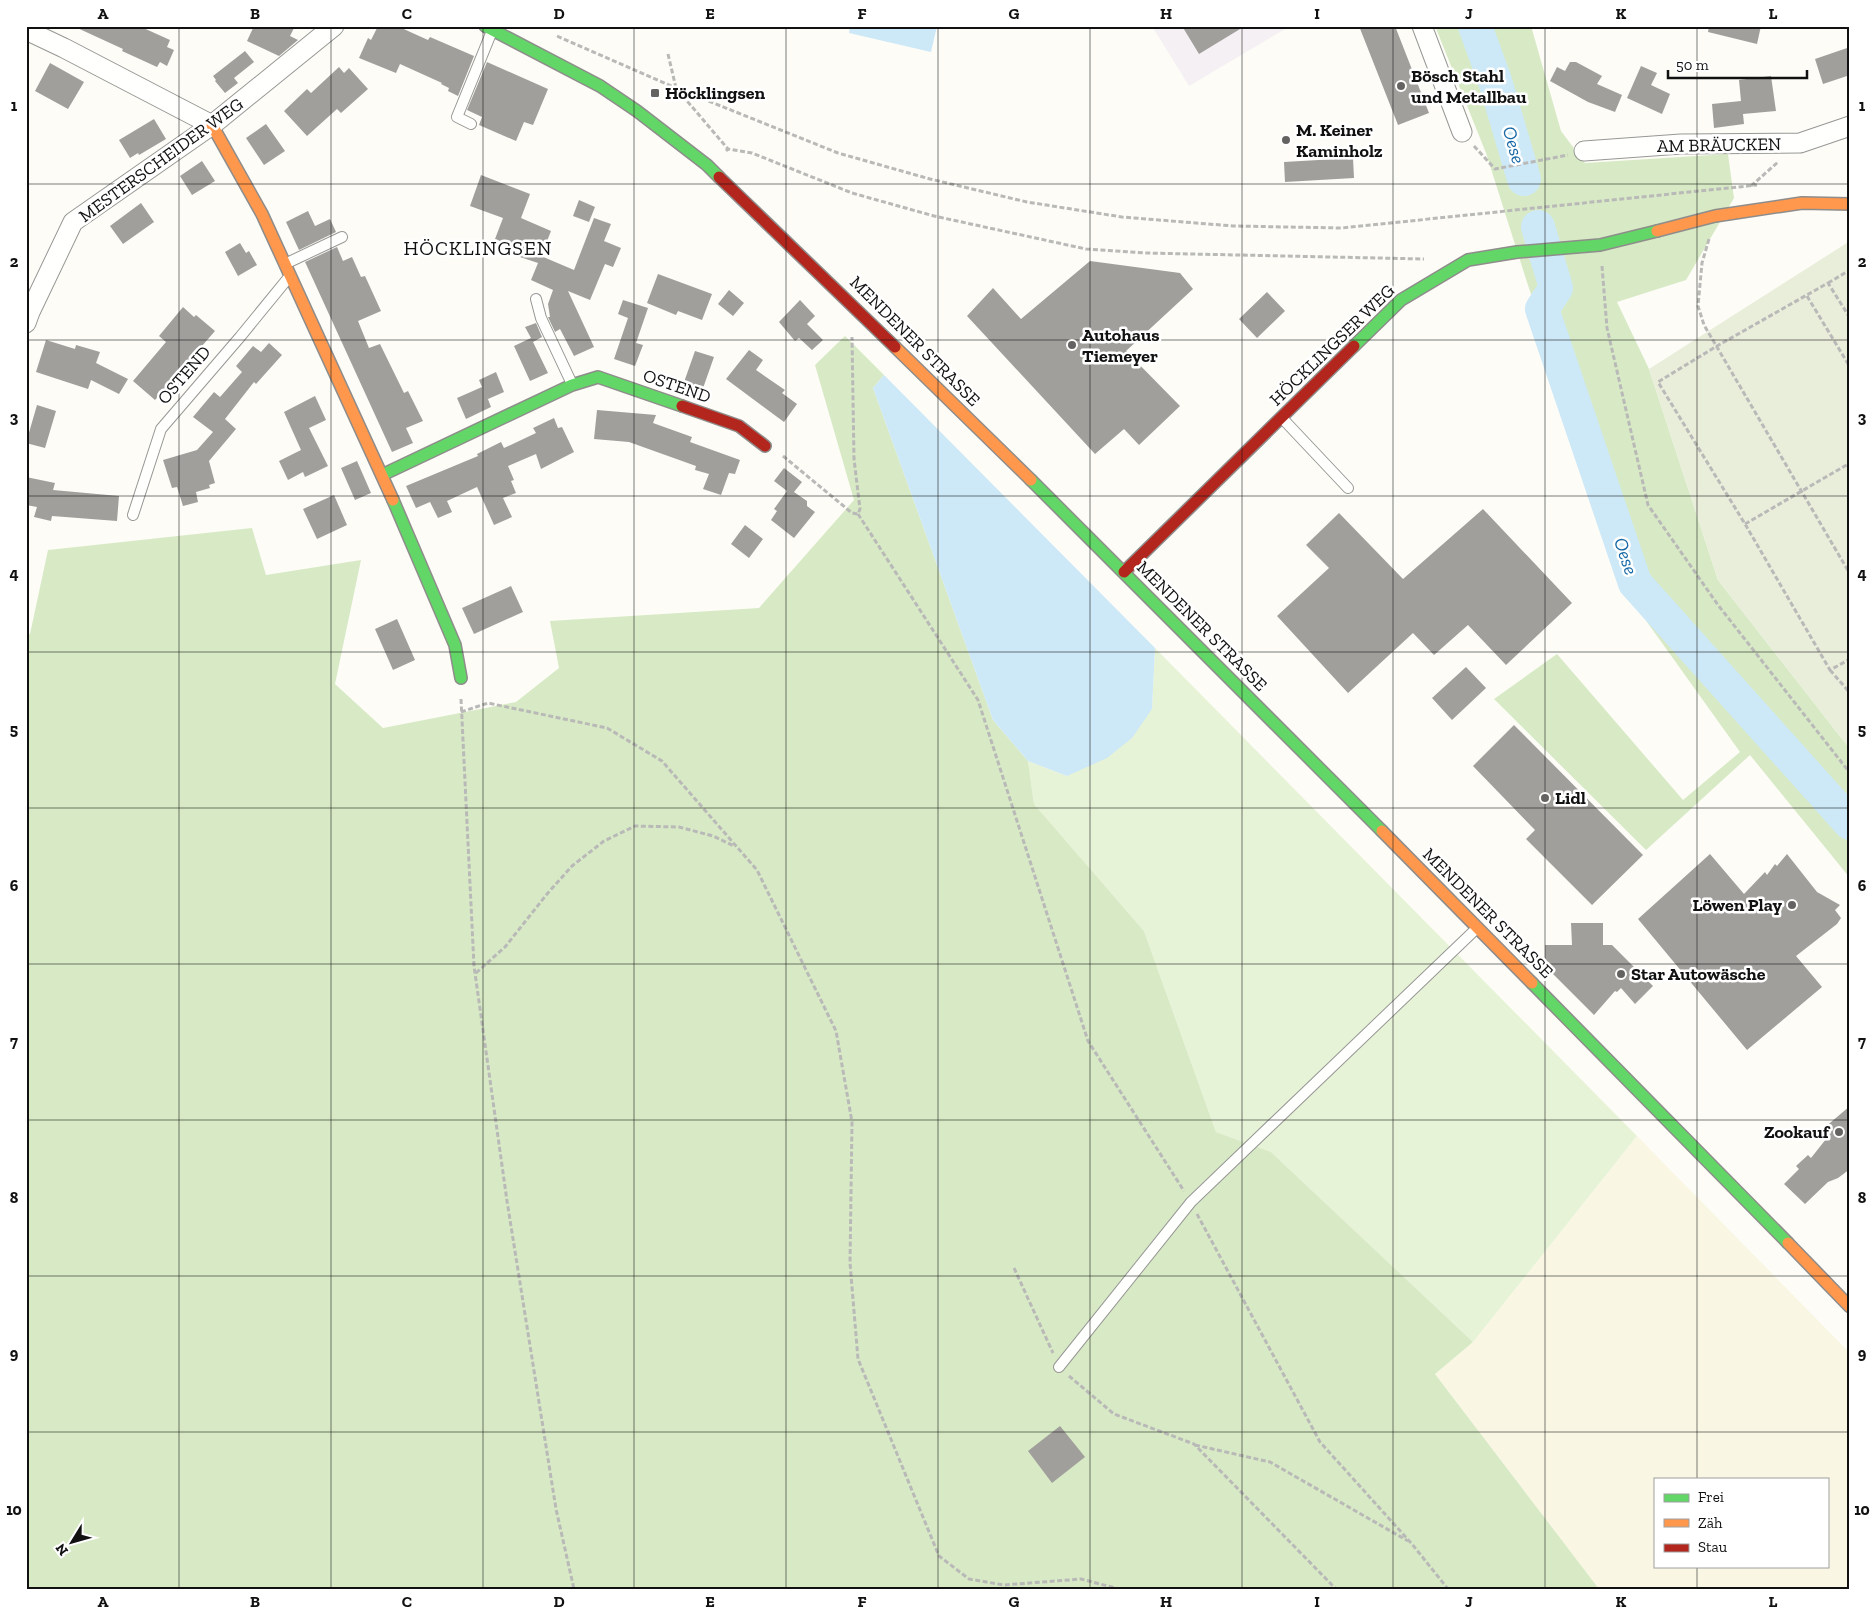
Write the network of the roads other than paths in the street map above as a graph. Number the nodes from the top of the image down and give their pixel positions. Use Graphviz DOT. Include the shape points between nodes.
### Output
graph roads {
  1 [pos="334,26"];
  2 [pos="1422,26"];
  3 [pos="489,28"];
  4 [pos="26,30"];
  5 [pos="472,124"];
  6 [pos="212,125"];
  7 [pos="1850,126"];
  8 [pos="1462,132"];
  9 [pos="1584,151"];
  10 [pos="1850,204"];
  11 [pos="342,237"];
  12 [pos="289,269"];
  13 [pos="536,299"];
  14 [pos="26,323"];
  15 [pos="572,385"];
  16 [pos="1282,418"];
  17 [pos="765,446"];
  18 [pos="382,475"];
  19 [pos="1348,488"];
  20 [pos="133,515"];
  21 [pos="1124,572"];
  22 [pos="461,678"];
  23 [pos="1477,928"];
  24 [pos="1850,1307"];
  25 [pos="1059,1367"];
  1 -- 6 [label="street, MESTERSCHEIDER WEG"];
  2 -- 8 [label="street"];
  3 -- 5 [label="lane" via="456,117"];
  3 -- 21 [label="street, MENDENER STRASSE" via="600,86 707,165"];
  4 -- 6 [label="street"];
  6 -- 12 [label="street"];
  6 -- 14 [label="street, MESTERSCHEIDER WEG" via="73,222"];
  7 -- 9 [label="street, AM BRÄUCKEN" via="1800,143 1681,144"];
  10 -- 16 [label="street, HÖCKLINGSER WEG" via="1802,203 1715,216 1600,245 1468,260 1400,300"];
  11 -- 12 [label="lane"];
  12 -- 18 [label="street"];
  12 -- 20 [label="lane, OSTEND" via="240,337 161,428"];
  13 -- 15 [label="lane" via="541,318"];
  15 -- 17 [label="street, OSTEND" via="598,377 739,426"];
  15 -- 18 [label="street, OSTEND"];
  16 -- 19 [label="lane"];
  16 -- 21 [label="street, HÖCKLINGSER WEG"];
  18 -- 22 [label="street" via="455,645"];
  21 -- 23 [label="street, MENDENER STRASSE"];
  23 -- 24 [label="street, MENDENER STRASSE"];
  23 -- 25 [label="lane" via="1191,1202"];
}
